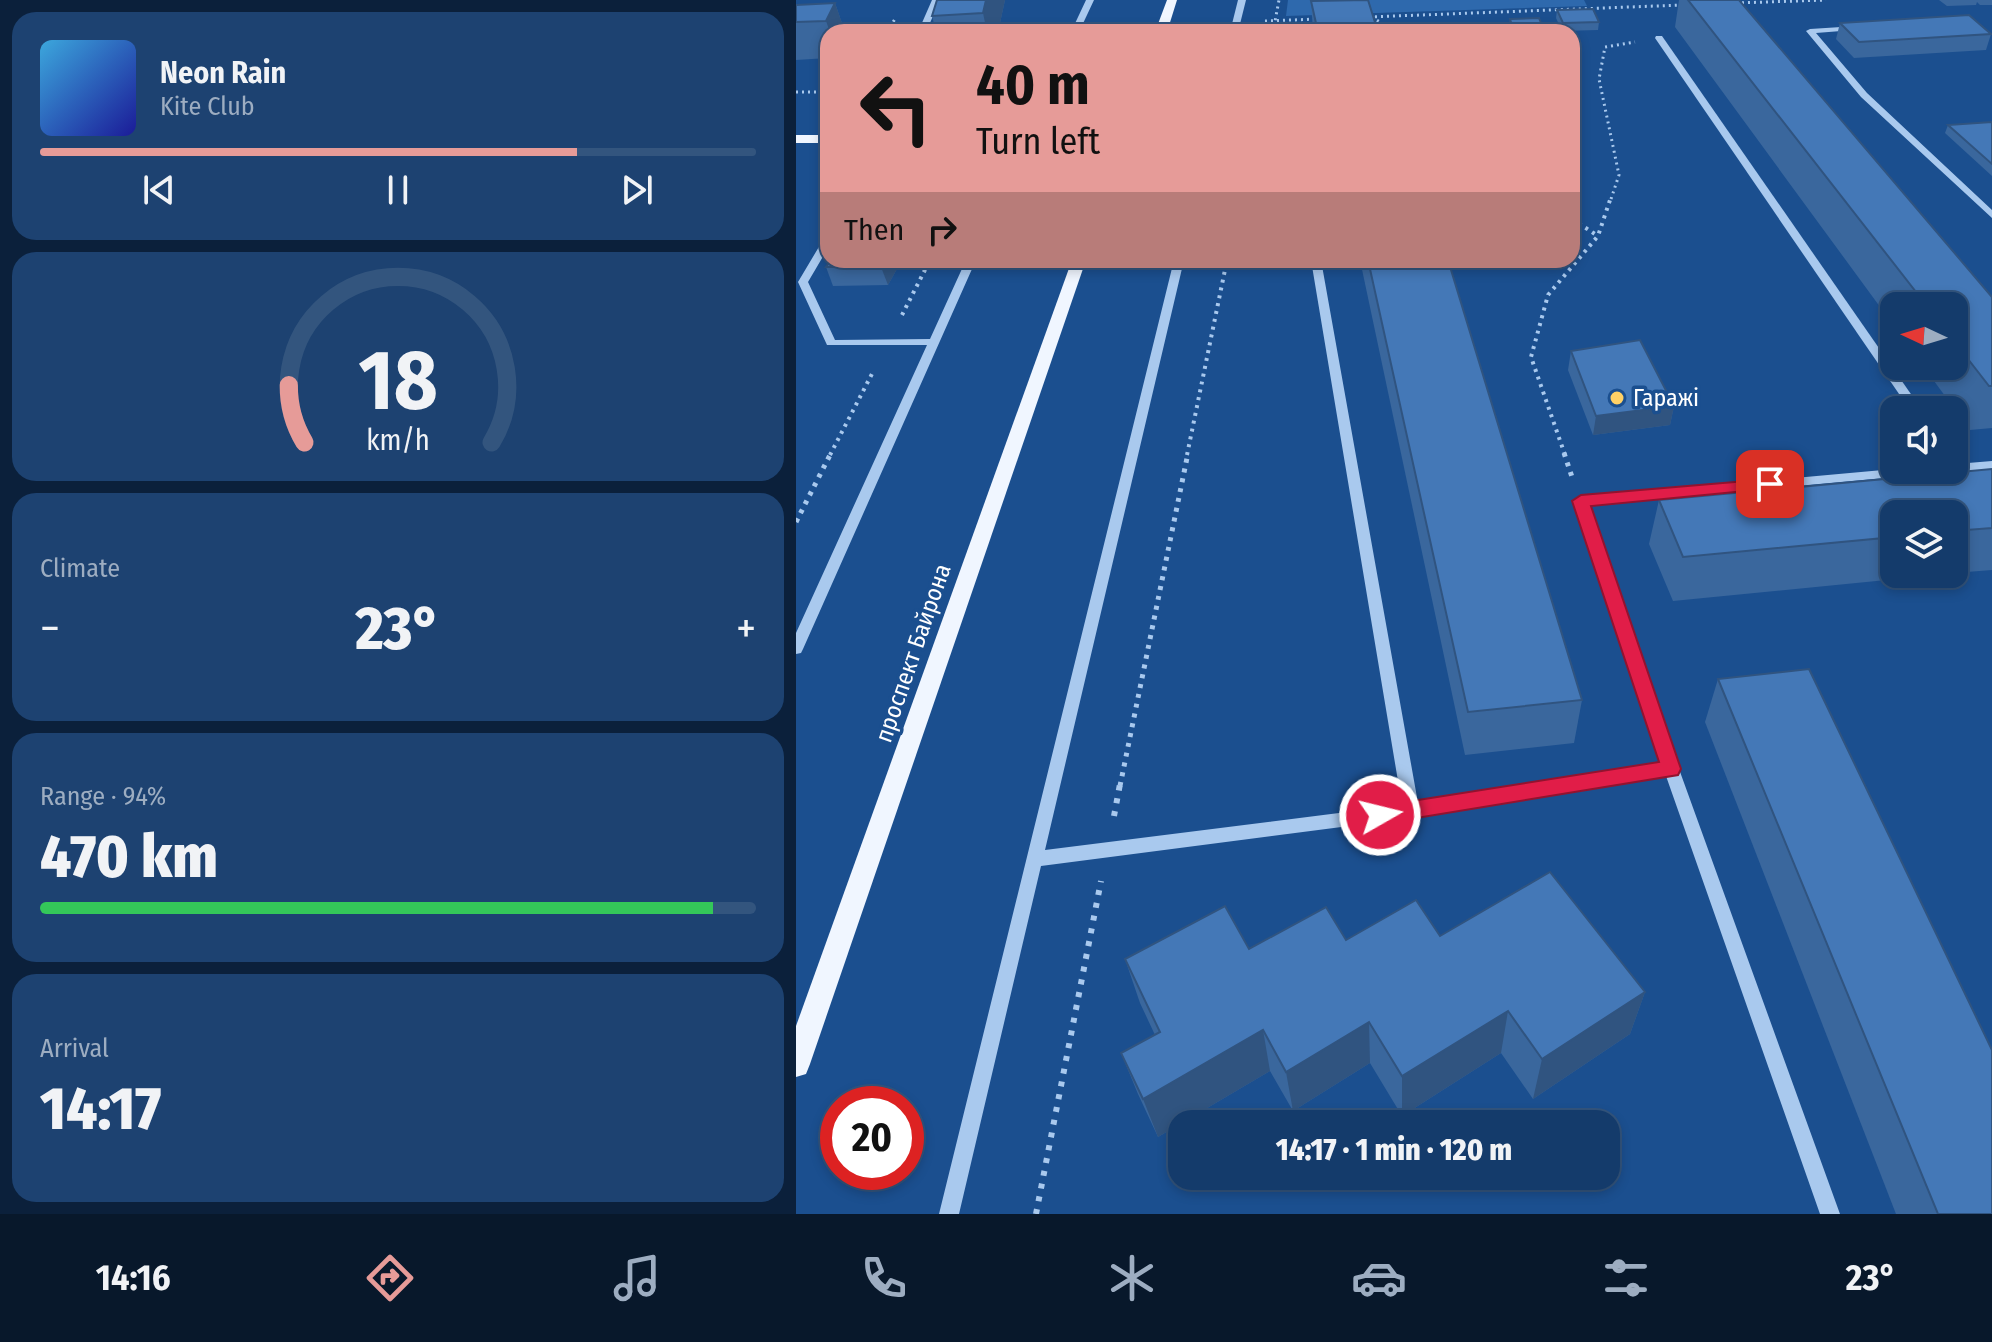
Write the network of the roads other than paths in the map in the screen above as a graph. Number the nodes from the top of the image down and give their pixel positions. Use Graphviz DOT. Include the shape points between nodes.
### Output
graph roads {
  1 [pos="936,0"];
  2 [pos="1090,0"];
  3 [pos="1172,0"];
  4 [pos="1242,0"];
  5 [pos="926,24"];
  6 [pos="1079,24"];
  7 [pos="1164,24"];
  8 [pos="1236,24"];
  9 [pos="1865,27"];
  10 [pos="1659,38"];
  11 [pos="796,139"];
  12 [pos="820,139"];
  13 [pos="1992,215"];
  14 [pos="820,252"];
  15 [pos="967,268"];
  16 [pos="1076,268"];
  17 [pos="1177,268"];
  18 [pos="1317,268"];
  19 [pos="799,282"];
  20 [pos="934,342"];
  21 [pos="1906,396"];
  22 [pos="1992,465"];
  23 [pos="1968,466"];
  24 [pos="1880,474"];
  25 [pos="796,649"];
  26 [pos="1671,769"];
  27 [pos="1411,811"];
  28 [pos="1035,859"];
  29 [pos="796,1064"];
  30 [pos="1796,1124"];
  31 [pos="949,1214"];
  32 [pos="1821,1214"];
  33 [pos="1830,1214"];
  1 -- 5 [label="lane"];
  2 -- 6 [label="lane"];
  3 -- 7 [label="main road"];
  4 -- 8 [label="lane"];
  9 -- 13 [label="lane" via="1810,31 1864,95"];
  10 -- 21 [label="lane"];
  11 -- 12 [label="main road"];
  14 -- 19 [label="lane"];
  15 -- 20 [label="lane"];
  16 -- 29 [label="main road, проспект Байрона"];
  17 -- 28 [label="lane"];
  18 -- 27 [label="lane"];
  19 -- 20 [label="lane" via="831,343"];
  20 -- 25 [label="lane"];
  22 -- 23 [label="lane"];
  24 -- 26 [label="lane" via="1581,501"];
  26 -- 27 [label="lane"];
  26 -- 30 [label="lane"];
  27 -- 28 [label="lane"];
  28 -- 31 [label="lane"];
  30 -- 32 [label="lane"];
  30 -- 33 [label="lane"];
}
